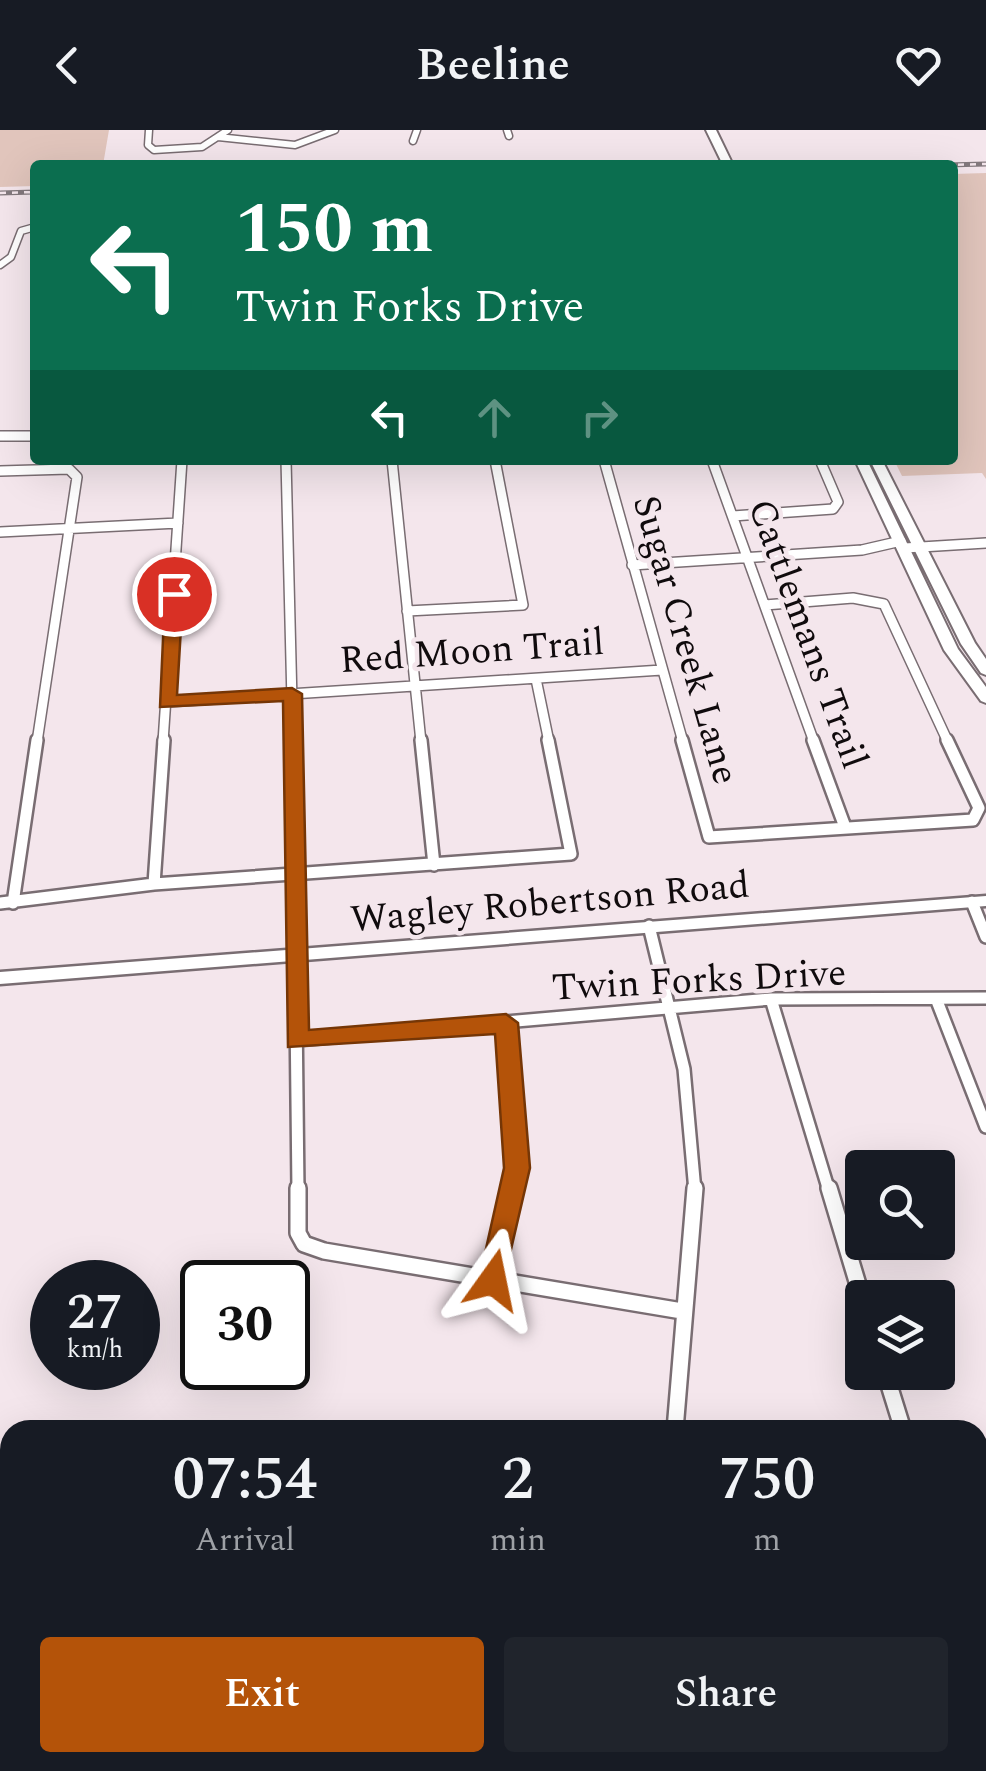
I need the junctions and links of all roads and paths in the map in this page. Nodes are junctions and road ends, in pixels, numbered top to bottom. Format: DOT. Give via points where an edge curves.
graph roads {
  1 [pos="149,130"];
  2 [pos="228,130"];
  3 [pos="335,130"];
  4 [pos="416,130"];
  5 [pos="706,133"];
  6 [pos="218,138"];
  7 [pos="413,140"];
  8 [pos="714,160"];
  9 [pos="725,160"];
  10 [pos="30,228"];
  11 [pos="0,264"];
  12 [pos="0,436"];
  13 [pos="30,436"];
  14 [pos="182,465"];
  15 [pos="286,465"];
  16 [pos="392,465"];
  17 [pos="496,465"];
  18 [pos="605,465"];
  19 [pos="714,465"];
  20 [pos="822,465"];
  21 [pos="863,465"];
  22 [pos="878,465"];
  23 [pos="0,471"];
  24 [pos="733,516"];
  25 [pos="178,523"];
  26 [pos="68,529"];
  27 [pos="0,532"];
  28 [pos="986,543"];
  29 [pos="909,549"];
  30 [pos="862,550"];
  31 [pos="748,558"];
  32 [pos="632,564"];
  33 [pos="765,604"];
  34 [pos="406,611"];
  35 [pos="662,670"];
  36 [pos="986,670"];
  37 [pos="536,679"];
  38 [pos="415,687"];
  39 [pos="292,694"];
  40 [pos="986,698"];
  41 [pos="167,702"];
  42 [pos="845,828"];
  43 [pos="434,865"];
  44 [pos="296,875"];
  45 [pos="154,884"];
  46 [pos="979,901"];
  47 [pos="6,903"];
  48 [pos="649,926"];
  49 [pos="986,938"];
  50 [pos="294,958"];
  51 [pos="0,978"];
  52 [pos="986,998"];
  53 [pos="771,999"];
  54 [pos="937,1001"];
  55 [pos="670,1008"];
  56 [pos="506,1023"];
  57 [pos="297,1040"];
  58 [pos="986,1127"];
  59 [pos="493,1280"];
  60 [pos="857,1280"];
  61 [pos="682,1311"];
  62 [pos="891,1390"];
  63 [pos="676,1420"];
  64 [pos="900,1420"];
  1 -- 6 [label="street" via="150,148 195,148"];
  2 -- 6 [label="street"];
  3 -- 6 [label="street" via="315,143"];
  4 -- 7 [label="street"];
  5 -- 8 [label="main road"];
  5 -- 9 [label="main road"];
  10 -- 11 [label="street" via="20,231 11,257"];
  12 -- 13 [label="street"];
  14 -- 25 [label="street"];
  15 -- 39 [label="street"];
  16 -- 34 [label="street"];
  17 -- 34 [label="street" via="523,604"];
  18 -- 32 [label="street, Sugar Creek Lane"];
  19 -- 24 [label="street, Cattlemans Trail"];
  20 -- 24 [label="street" via="838,502 833,510"];
  21 -- 29 [label="main road"];
  22 -- 29 [label="main road"];
  23 -- 26 [label="street" via="73,470"];
  24 -- 31 [label="street, Cattlemans Trail"];
  25 -- 26 [label="street"];
  25 -- 41 [label="street"];
  26 -- 27 [label="street"];
  26 -- 47 [label="street"];
  28 -- 29 [label="street"];
  29 -- 30 [label="street"];
  29 -- 30 [label="street"];
  29 -- 36 [label="main road"];
  29 -- 40 [label="main road" via="951,650"];
  30 -- 31 [label="street"];
  31 -- 32 [label="street"];
  31 -- 33 [label="street, Cattlemans Trail"];
  32 -- 35 [label="street, Sugar Creek Lane"];
  33 -- 42 [label="street, Cattlemans Trail"];
  33 -- 42 [label="street" via="853,598 884,604 979,808 973,820"];
  34 -- 38 [label="street"];
  35 -- 37 [label="street, Red Moon Trail"];
  35 -- 42 [label="street, Sugar Creek Lane" via="709,836"];
  37 -- 38 [label="street, Red Moon Trail"];
  37 -- 43 [label="street" via="570,854"];
  38 -- 39 [label="street, Red Moon Trail"];
  38 -- 43 [label="street"];
  39 -- 41 [label="street, Red Moon Trail"];
  39 -- 44 [label="street"];
  41 -- 45 [label="street"];
  43 -- 44 [label="street"];
  44 -- 45 [label="street"];
  44 -- 50 [label="street"];
  45 -- 47 [label="street"];
  46 -- 48 [label="street, Wagley Robertson Road"];
  46 -- 49 [label="street"];
  48 -- 50 [label="street, Wagley Robertson Road"];
  48 -- 55 [label="street"];
  50 -- 51 [label="street, Wagley Robertson Road"];
  50 -- 57 [label="street"];
  52 -- 54 [label="street, Twin Forks Drive"];
  53 -- 54 [label="street, Twin Forks Drive"];
  53 -- 55 [label="street, Twin Forks Drive"];
  53 -- 60 [label="street"];
  54 -- 58 [label="street"];
  55 -- 56 [label="street, Twin Forks Drive"];
  55 -- 61 [label="street" via="692,1106 694,1154"];
  56 -- 57 [label="street, Twin Forks Drive"];
  56 -- 59 [label="street" via="517,1168"];
  57 -- 59 [label="street" via="298,1233 304,1244"];
  59 -- 61 [label="street"];
  61 -- 63 [label="street"];
  62 -- 64 [label="street"];
}
